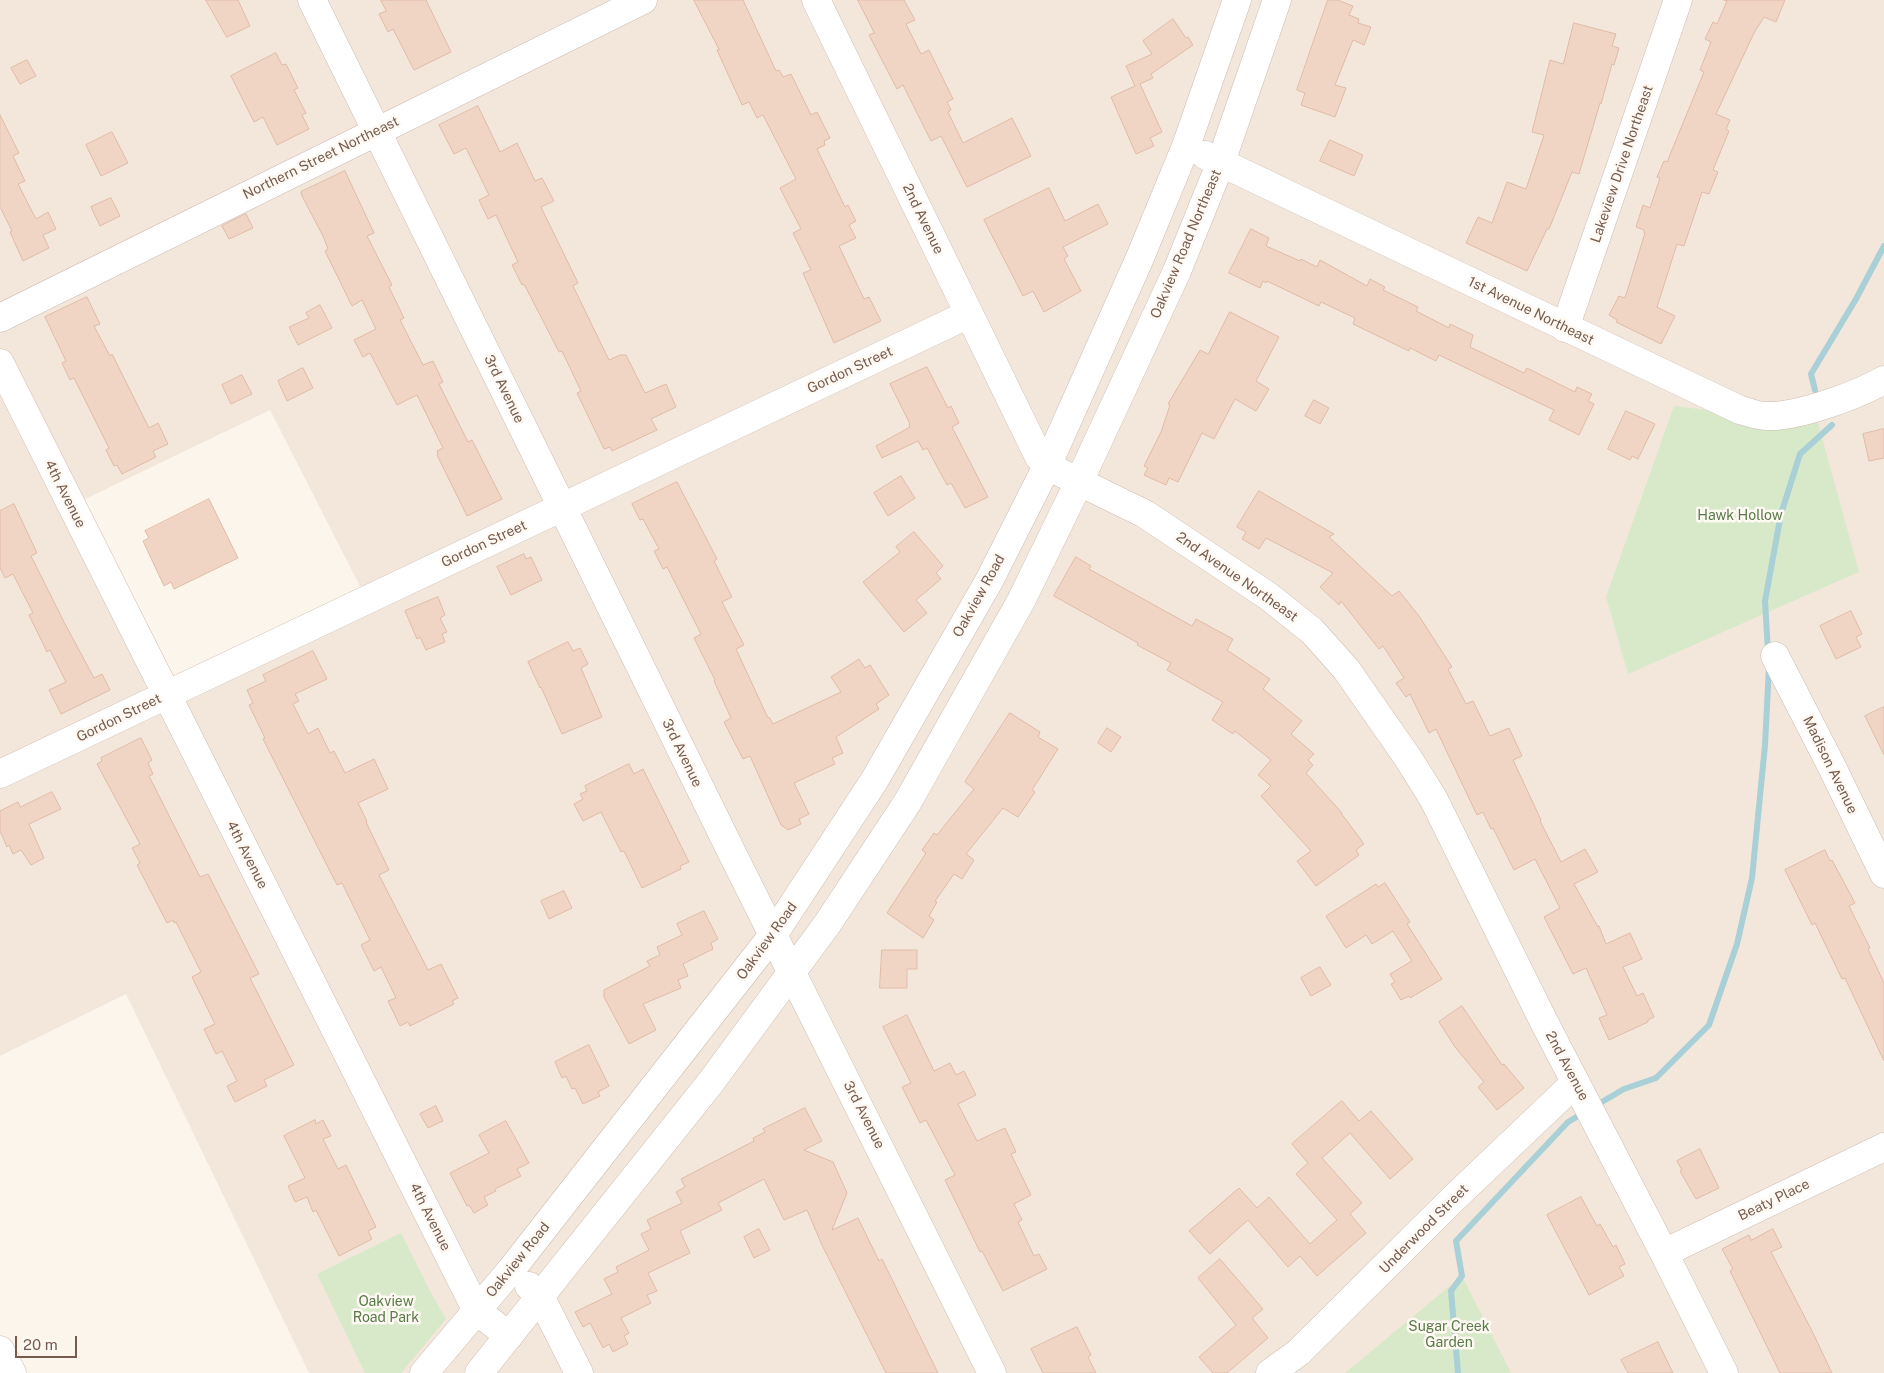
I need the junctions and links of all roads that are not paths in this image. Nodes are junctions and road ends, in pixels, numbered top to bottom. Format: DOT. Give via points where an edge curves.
graph roads {
  1 [pos="312,0"];
  2 [pos="643,0"];
  3 [pos="816,0"];
  4 [pos="1237,0"];
  5 [pos="1277,0"];
  6 [pos="1678,0"];
  7 [pos="377,130"];
  8 [pos="1186,146"];
  9 [pos="1221,162"];
  10 [pos="969,314"];
  11 [pos="0,318"];
  12 [pos="1566,328"];
  13 [pos="0,363"];
  14 [pos="1884,380"];
  15 [pos="1047,466"];
  16 [pos="1079,482"];
  17 [pos="562,507"];
  18 [pos="1775,656"];
  19 [pos="166,695"];
  20 [pos="1409,760"];
  21 [pos="0,774"];
  22 [pos="1884,874"];
  23 [pos="773,935"];
  24 [pos="792,974"];
  25 [pos="1585,1101"];
  26 [pos="1884,1147"];
  27 [pos="1664,1253"];
  28 [pos="511,1270"];
  29 [pos="540,1296"];
  30 [pos="477,1311"];
  31 [pos="508,1336"];
  32 [pos="0,1350"];
  33 [pos="12,1373"];
  34 [pos="424,1373"];
  35 [pos="479,1373"];
  36 [pos="579,1373"];
  37 [pos="992,1373"];
  38 [pos="1270,1373"];
  39 [pos="1724,1373"];
  1 -- 7 [label="street, 3rd Avenue"];
  2 -- 7 [label="street, Northern Street Northeast"];
  3 -- 10 [label="street, 2nd Avenue"];
  4 -- 8 [label="street"];
  5 -- 9 [label="street, Oakview Road Northeast"];
  6 -- 12 [label="street, Lakeview Drive Northeast"];
  7 -- 11 [label="street, Northern Street Northeast"];
  7 -- 17 [label="street, 3rd Avenue"];
  8 -- 9 [label="street, 1st Avenue Northeast"];
  8 -- 15 [label="street"];
  9 -- 12 [label="street, 1st Avenue Northeast"];
  9 -- 16 [label="street, Oakview Road Northeast" via="1177,270"];
  10 -- 15 [label="street, 2nd Avenue" via="1039,457"];
  10 -- 17 [label="street, Gordon Street"];
  12 -- 14 [label="street, 1st Avenue Northeast" via="1740,410 1769,417 1803,411 1868,389"];
  13 -- 19 [label="street, 4th Avenue"];
  15 -- 16 [label="street, 2nd Avenue Northeast"];
  15 -- 23 [label="street, Oakview Road" via="989,581 874,781"];
  16 -- 20 [label="street, 2nd Avenue Northeast" via="1145,514 1268,596 1312,632 1346,670"];
  16 -- 24 [label="street" via="1022,599 907,802"];
  17 -- 19 [label="street, Gordon Street"];
  17 -- 23 [label="street, 3rd Avenue"];
  18 -- 22 [label="street, Madison Avenue"];
  19 -- 21 [label="street, Gordon Street"];
  19 -- 30 [label="street, 4th Avenue"];
  20 -- 25 [label="street, 2nd Avenue" via="1433,798"];
  23 -- 24 [label="street, 3rd Avenue"];
  23 -- 28 [label="street, Oakview Road"];
  24 -- 29 [label="street" via="711,1082"];
  24 -- 37 [label="street, 3rd Avenue"];
  25 -- 27 [label="street, 2nd Avenue"];
  25 -- 38 [label="street, Underwood Street" via="1453,1200 1300,1352"];
  26 -- 27 [label="street, Beaty Place"];
  27 -- 39 [label="street, 2nd Avenue"];
  28 -- 29 [label="street"];
  28 -- 30 [label="street, Oakview Road"];
  29 -- 31 [label="street"];
  29 -- 36 [label="street"];
  30 -- 31 [label="street, 4th Avenue"];
  30 -- 34 [label="street, Oakview Road"];
  31 -- 35 [label="street"];
  32 -- 33 [label="street"];
}
